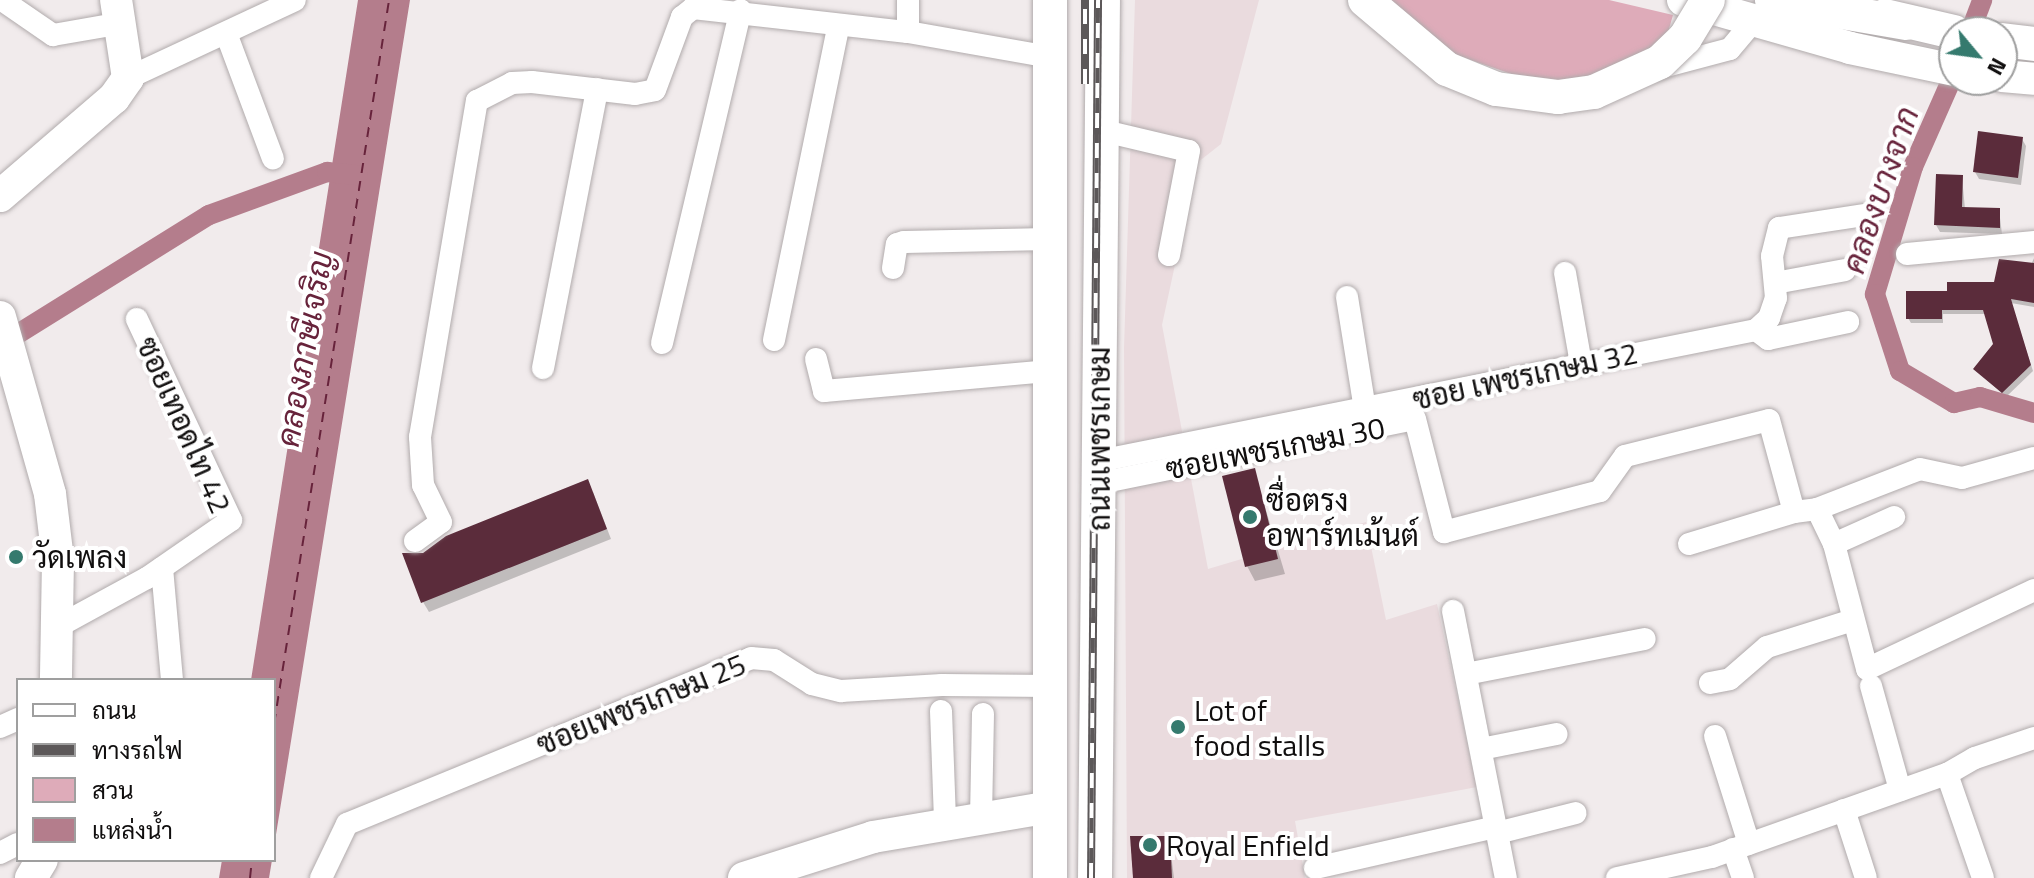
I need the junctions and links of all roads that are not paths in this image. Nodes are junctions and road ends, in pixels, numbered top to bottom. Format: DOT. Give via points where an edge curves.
graph roads {
  1 [pos="2,0"];
  2 [pos="295,0"];
  3 [pos="908,0"];
  4 [pos="1050,0"];
  5 [pos="1103,0"];
  6 [pos="1359,0"];
  7 [pos="1365,0"];
  8 [pos="1683,0"];
  9 [pos="1701,0"];
  10 [pos="1835,0"];
  11 [pos="716,3"];
  12 [pos="1743,8"];
  13 [pos="741,10"];
  14 [pos="116,12"];
  15 [pos="1906,23"];
  16 [pos="838,27"];
  17 [pos="1938,30"];
  18 [pos="908,32"];
  19 [pos="226,33"];
  20 [pos="1050,57"];
  21 [pos="1938,67"];
  22 [pos="128,78"];
  23 [pos="597,89"];
  24 [pos="1100,130"];
  25 [pos="273,159"];
  26 [pos="0,196"];
  27 [pos="1870,214"];
  28 [pos="1049,239"];
  29 [pos="2034,242"];
  30 [pos="1907,254"];
  31 [pos="1169,255"];
  32 [pos="893,268"];
  33 [pos="1845,270"];
  34 [pos="1565,273"];
  35 [pos="1775,283"];
  36 [pos="1347,297"];
  37 [pos="137,319"];
  38 [pos="1,321"];
  39 [pos="1848,322"];
  40 [pos="1756,330"];
  41 [pos="774,340"];
  42 [pos="662,343"];
  43 [pos="816,359"];
  44 [pos="1581,364"];
  45 [pos="543,368"];
  46 [pos="1050,371"];
  47 [pos="1365,409"];
  48 [pos="2034,458"];
  49 [pos="1099,472"];
  50 [pos="1051,489"];
  51 [pos="1854,494"];
  52 [pos="1817,509"];
  53 [pos="1794,512"];
  54 [pos="1894,517"];
  55 [pos="1868,529"];
  56 [pos="415,541"];
  57 [pos="1689,544"];
  58 [pos="1834,544"];
  59 [pos="162,568"];
  60 [pos="2034,590"];
  61 [pos="1453,611"];
  62 [pos="1853,620"];
  63 [pos="57,627"];
  64 [pos="1645,639"];
  65 [pos="1466,674"];
  66 [pos="1869,677"];
  67 [pos="56,678"];
  68 [pos="172,678"];
  69 [pos="1710,683"];
  70 [pos="1050,686"];
  71 [pos="941,711"];
  72 [pos="983,714"];
  73 [pos="1557,734"];
  74 [pos="1715,736"];
  75 [pos="2034,738"];
  76 [pos="1481,749"];
  77 [pos="1947,774"];
  78 [pos="1900,790"];
  79 [pos="1050,807"];
  80 [pos="1844,810"];
  81 [pos="1576,813"];
  82 [pos="981,818"];
  83 [pos="945,822"];
  84 [pos="1497,830"];
  85 [pos="1741,846"];
  86 [pos="1315,868"];
  87 [pos="321,878"];
  88 [pos="744,878"];
  89 [pos="1050,878"];
  90 [pos="1095,878"];
  91 [pos="1506,878"];
  92 [pos="1617,878"];
  93 [pos="1743,878"];
  94 [pos="1866,878"];
  95 [pos="1983,878"];
  1 -- 14 [label="street" via="53,35"];
  2 -- 19 [label="street"];
  3 -- 18 [label="street"];
  4 -- 20 [label="main road, ถนนเพชรเกษม"];
  5 -- 24 [label="main road, ถนนเพชรเกษม"];
  6 -- 12 [label="street" via="1432,52 1521,87 1609,81 1730,49"];
  7 -- 12 [label="main road, bridge" via="1447,69 1496,89 1558,97 1594,92 1660,62 1685,38"];
  8 -- 12 [label="main road"];
  9 -- 12 [label="main road"];
  10 -- 15 [label="main road"];
  11 -- 13 [label="street"];
  11 -- 23 [label="street" via="686,11 655,90 635,94"];
  12 -- 15 [label="main road"];
  12 -- 21 [label="main road"];
  13 -- 16 [label="street"];
  13 -- 42 [label="street"];
  14 -- 22 [label="main road"];
  15 -- 17 [label="main road"];
  16 -- 18 [label="street"];
  16 -- 41 [label="street"];
  18 -- 20 [label="street"];
  19 -- 22 [label="street"];
  19 -- 25 [label="street"];
  20 -- 28 [label="main road, ถนนเพชรเกษม"];
  22 -- 26 [label="main road" via="114,98"];
  23 -- 45 [label="street"];
  23 -- 56 [label="street" via="512,83 477,101 420,437 423,485 441,522"];
  24 -- 31 [label="street" via="1194,152"];
  24 -- 49 [label="main road, ถนนเพชรเกษม"];
  27 -- 35 [label="street" via="1779,228 1772,256"];
  28 -- 32 [label="street" via="904,242 897,244"];
  28 -- 46 [label="main road, ถนนเพชรเกษม"];
  29 -- 30 [label="street"];
  33 -- 35 [label="street"];
  34 -- 44 [label="street"];
  35 -- 40 [label="street" via="1769,318"];
  36 -- 47 [label="street"];
  37 -- 59 [label="street, ซอยเทอดไท 42" via="232,515 229,524"];
  38 -- 63 [label="main road" via="50,494 58,560"];
  39 -- 40 [label="street, ซอย เพชรเกษม 32" via="1768,339"];
  40 -- 44 [label="street, ซอย เพชรเกษม 32"];
  43 -- 46 [label="street" via="824,391"];
  44 -- 47 [label="street, ซอย เพชรเกษม 32"];
  46 -- 50 [label="main road, ถนนเพชรเกษม"];
  47 -- 49 [label="street, ซอย เพชรเกษม 32"];
  48 -- 51 [label="street" via="1962,478 1920,469"];
  49 -- 50 [label="main road"];
  49 -- 53 [label="street, ซอยเพชรเกษม 30" via="1415,419 1444,532 1600,491 1625,456 1769,420"];
  49 -- 90 [label="main road, ถนนเพชรเกษม"];
  50 -- 70 [label="main road, ถนนเพชรเกษม"];
  51 -- 52 [label="street"];
  51 -- 55 [label="street"];
  52 -- 53 [label="street"];
  52 -- 58 [label="street"];
  53 -- 57 [label="street"];
  54 -- 55 [label="street"];
  55 -- 58 [label="street"];
  58 -- 62 [label="street"];
  59 -- 63 [label="street, ซอยเทอดไท 42"];
  59 -- 68 [label="street"];
  60 -- 66 [label="street"];
  61 -- 65 [label="street"];
  62 -- 66 [label="street"];
  62 -- 69 [label="street" via="1767,647 1730,679"];
  63 -- 67 [label="main road"];
  64 -- 65 [label="street"];
  65 -- 76 [label="street"];
  66 -- 78 [label="street"];
  70 -- 79 [label="main road, ถนนเพชรเกษม"];
  70 -- 87 [label="street, ซอยเพชรเกษม 25" via="841,691 812,684 774,660 751,658 347,824"];
  71 -- 83 [label="street"];
  72 -- 82 [label="street"];
  73 -- 76 [label="street"];
  74 -- 85 [label="street"];
  75 -- 77 [label="street" via="1975,758"];
  76 -- 84 [label="street"];
  77 -- 78 [label="street"];
  77 -- 95 [label="street"];
  78 -- 80 [label="street"];
  79 -- 82 [label="main road"];
  79 -- 89 [label="main road, ถนนเพชรเกษม"];
  80 -- 85 [label="street"];
  80 -- 94 [label="street"];
  81 -- 84 [label="street"];
  82 -- 83 [label="main road"];
  83 -- 88 [label="main road" via="873,837"];
  84 -- 86 [label="street"];
  84 -- 91 [label="street"];
  85 -- 92 [label="street"];
  85 -- 93 [label="street"];
}
